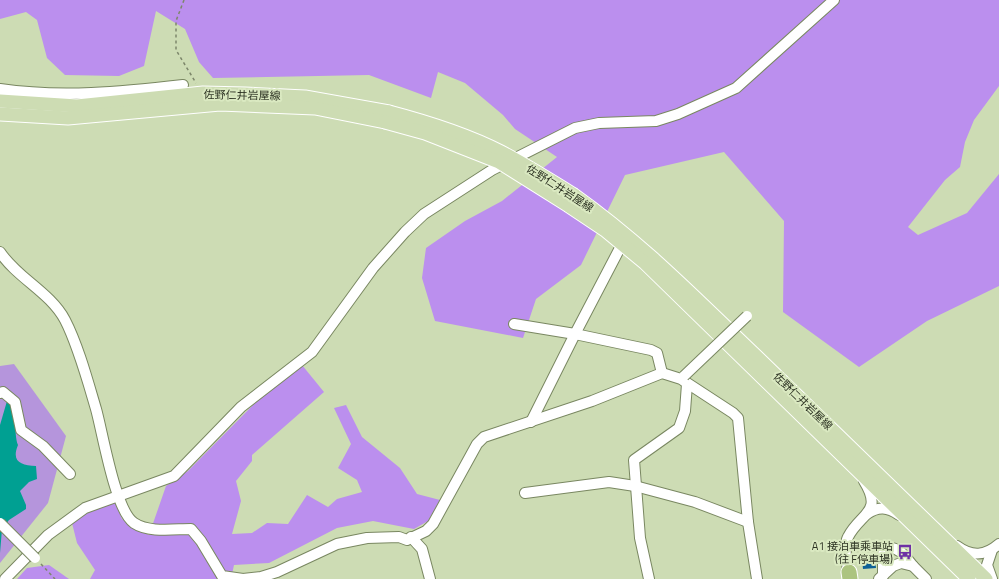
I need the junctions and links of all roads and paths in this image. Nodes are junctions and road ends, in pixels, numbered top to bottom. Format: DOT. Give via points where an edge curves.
graph roads {
  1 [pos="184,0"];
  2 [pos="834,0"];
  3 [pos="183,84"];
  4 [pos="0,89"];
  5 [pos="203,93"];
  6 [pos="0,101"];
  7 [pos="0,114"];
  8 [pos="387,117"];
  9 [pos="571,201"];
  10 [pos="622,244"];
  11 [pos="0,252"];
  12 [pos="747,316"];
  13 [pos="514,324"];
  14 [pos="575,334"];
  15 [pos="662,374"];
  16 [pos="684,380"];
  17 [pos="0,393"];
  18 [pos="531,422"];
  19 [pos="833,448"];
  20 [pos="70,474"];
  21 [pos="635,486"];
  22 [pos="525,493"];
  23 [pos="118,495"];
  24 [pos="868,514"];
  25 [pos="748,522"];
  26 [pos="0,523"];
  27 [pos="918,530"];
  28 [pos="939,533"];
  29 [pos="411,537"];
  30 [pos="996,547"];
  31 [pos="36,558"];
  32 [pos="913,566"];
  33 [pos="850,577"];
  34 [pos="881,577"];
  35 [pos="5,579"];
  36 [pos="55,579"];
  37 [pos="243,579"];
  38 [pos="430,579"];
  39 [pos="649,579"];
  40 [pos="758,579"];
  41 [pos="926,579"];
  42 [pos="969,579"];
  43 [pos="986,579"];
  44 [pos="992,579"];
  1 -- 5 [label="path" via="176,21 176,50"];
  2 -- 23 [label="street" via="736,88 656,121 599,123 575,128 492,170 424,214 373,268 312,352 241,407 174,476"];
  3 -- 4 [label="street" via="117,93 67,94"];
  5 -- 6 [label="main road, 佐野仁井岩屋線" via="77,106"];
  5 -- 8 [label="main road, 佐野仁井岩屋線" via="305,97"];
  7 -- 8 [label="main road, 佐野仁井岩屋線" via="68,118 220,104 314,108"];
  8 -- 9 [label="main road, 佐野仁井岩屋線, bridge" via="464,135 500,151 533,169"];
  9 -- 10 [label="main road, 佐野仁井岩屋線"];
  9 -- 28 [label="main road, 佐野仁井岩屋線" via="630,237 707,306"];
  10 -- 14 [label="street"];
  10 -- 19 [label="main road, 佐野仁井岩屋線" via="645,263"];
  11 -- 23 [label="street" via="6,262 54,306 65,320 96,410"];
  12 -- 16 [label="street, bridge"];
  13 -- 14 [label="street"];
  14 -- 15 [label="street" via="651,350 656,353"];
  14 -- 18 [label="street"];
  15 -- 16 [label="street"];
  15 -- 18 [label="street"];
  16 -- 21 [label="street" via="685,411 679,428 634,460"];
  16 -- 25 [label="street" via="738,418"];
  17 -- 20 [label="street" via="3,392 15,402 21,430 43,446"];
  18 -- 29 [label="street" via="484,437 477,444 433,524 426,531"];
  19 -- 24 [label="street" via="869,489 872,505"];
  19 -- 27 [label="main road, 佐野仁井岩屋線"];
  21 -- 22 [label="street" via="609,482"];
  21 -- 25 [label="street" via="695,502"];
  21 -- 39 [label="street" via="640,538"];
  23 -- 35 [label="street" via="85,508 67,520 48,535"];
  23 -- 37 [label="street" via="126,515 135,523 144,527 191,529 202,541 222,576"];
  24 -- 27 [label="street" via="881,508 892,510"];
  24 -- 33 [label="street" via="846,540"];
  25 -- 40 [label="street"];
  26 -- 31 [label="street, bridge"];
  27 -- 42 [label="main road, 佐野仁井岩屋線"];
  28 -- 30 [label="street" via="968,553 982,554"];
  28 -- 43 [label="main road, 佐野仁井岩屋線"];
  29 -- 37 [label="street" via="407,540 399,537 367,538 337,544 272,574 261,578"];
  29 -- 38 [label="street" via="422,549"];
  30 -- 44 [label="street" via="988,565"];
  31 -- 36 [label="path"];
  32 -- 34 [label="street" via="901,563 893,566"];
  32 -- 34 [label="street" via="900,551 889,548 883,554"];
  32 -- 41 [label="street"];
}
